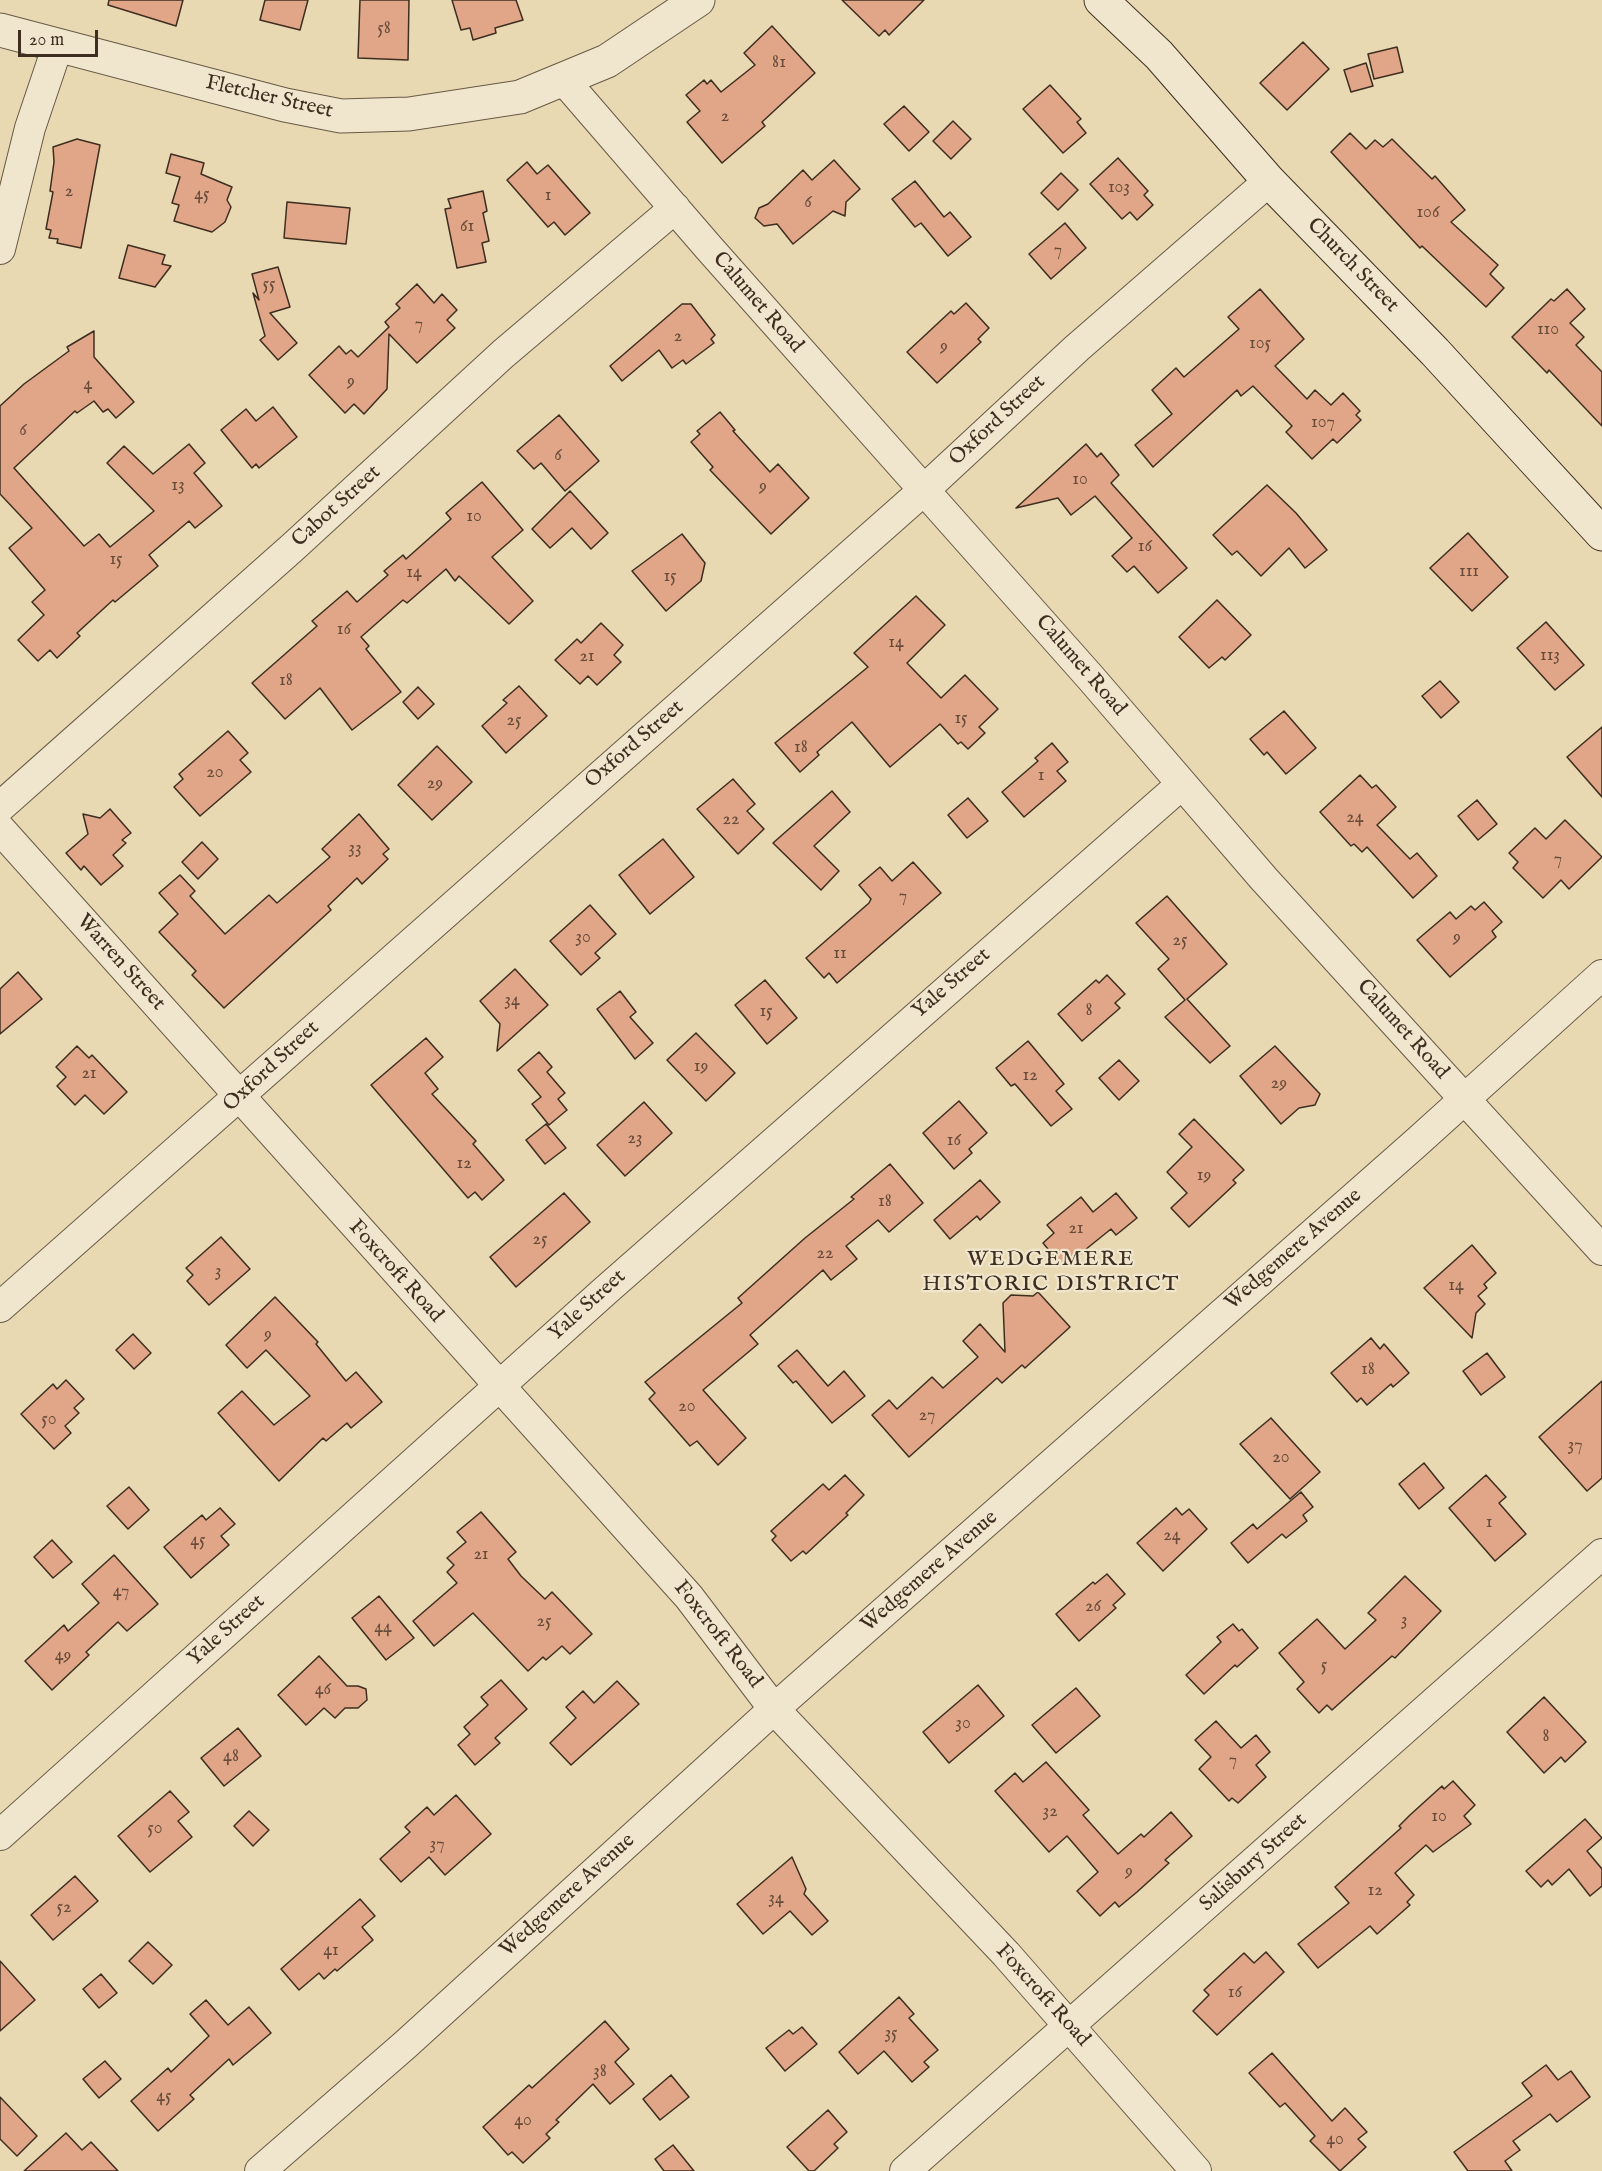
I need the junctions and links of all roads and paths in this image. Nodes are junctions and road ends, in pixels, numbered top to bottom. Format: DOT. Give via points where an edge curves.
graph roads {
  1 [pos="698,0"];
  2 [pos="1101,0"];
  3 [pos="0,30"];
  4 [pos="58,45"];
  5 [pos="563,78"];
  6 [pos="1269,181"];
  7 [pos="675,208"];
  8 [pos="0,249"];
  9 [pos="924,490"];
  10 [pos="1597,518"];
  11 [pos="1182,784"];
  12 [pos="0,807"];
  13 [pos="0,829"];
  14 [pos="1602,975"];
  15 [pos="239,1098"];
  16 [pos="1465,1099"];
  17 [pos="1602,1250"];
  18 [pos="0,1307"];
  19 [pos="498,1387"];
  20 [pos="1602,1554"];
  21 [pos="774,1709"];
  22 [pos="0,1835"];
  23 [pos="1069,2026"];
  24 [pos="260,2171"];
  25 [pos="906,2171"];
  26 [pos="1196,2171"];
  1 -- 5 [label="street, Fletcher Street" via="607,61"];
  2 -- 6 [label="street, Church Street" via="1159,54"];
  3 -- 4 [label="street, Fletcher Street"];
  4 -- 5 [label="street, Fletcher Street" via="341,116 409,114 520,97"];
  4 -- 8 [label="street" via="30,128"];
  5 -- 7 [label="street, Calumet Road"];
  6 -- 9 [label="street, Oxford Street" via="1077,348"];
  6 -- 10 [label="street, Church Street"];
  7 -- 9 [label="street, Calumet Road"];
  7 -- 12 [label="street, Cabot Street" via="503,354"];
  9 -- 11 [label="street, Calumet Road"];
  9 -- 15 [label="street, Oxford Street"];
  11 -- 16 [label="street, Calumet Road"];
  11 -- 19 [label="street, Yale Street"];
  13 -- 15 [label="street, Warren Street"];
  14 -- 16 [label="street, Wedgemere Avenue"];
  15 -- 18 [label="street, Oxford Street"];
  15 -- 19 [label="street, Foxcroft Road"];
  16 -- 17 [label="street, Calumet Road"];
  16 -- 21 [label="street, Wedgemere Avenue"];
  19 -- 21 [label="street, Foxcroft Road" via="689,1597"];
  19 -- 22 [label="street, Yale Street"];
  20 -- 23 [label="street, Salisbury Street"];
  21 -- 23 [label="street, Foxcroft Road"];
  21 -- 24 [label="street, Wedgemere Avenue" via="405,2045"];
  23 -- 25 [label="street, Salisbury Street"];
  23 -- 26 [label="street, Foxcroft Road"];
}
